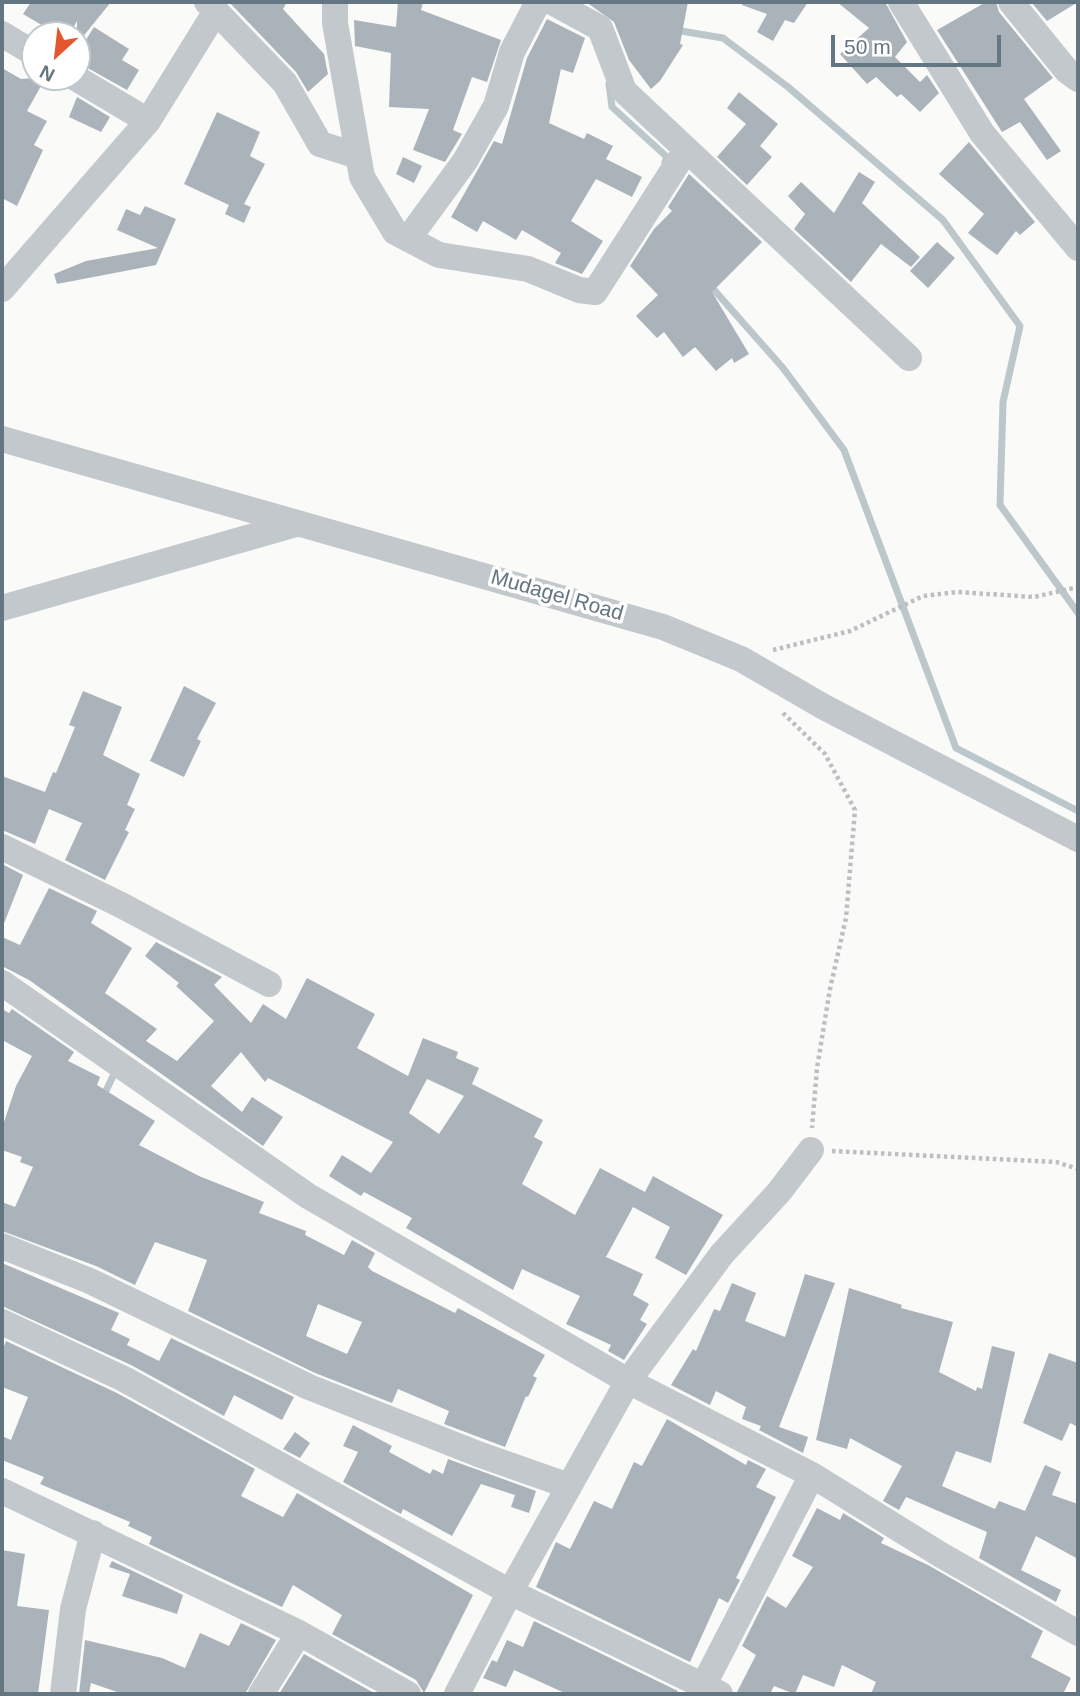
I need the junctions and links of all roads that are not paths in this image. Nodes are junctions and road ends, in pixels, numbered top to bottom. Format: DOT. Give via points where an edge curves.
graph roads {
  1 [pos="335,2"];
  2 [pos="538,2"];
  3 [pos="901,2"];
  4 [pos="1011,2"];
  5 [pos="567,5"];
  6 [pos="211,7"];
  7 [pos="2,34"];
  8 [pos="21,46"];
  9 [pos="1078,79"];
  10 [pos="91,87"];
  11 [pos="148,121"];
  12 [pos="686,150"];
  13 [pos="358,156"];
  14 [pos="408,239"];
  15 [pos="1078,248"];
  16 [pos="2,289"];
  17 [pos="909,358"];
  18 [pos="2,439"];
  19 [pos="296,524"];
  20 [pos="2,608"];
  21 [pos="1078,839"];
  22 [pos="2,847"];
  23 [pos="2,983"];
  24 [pos="269,984"];
  25 [pos="811,1150"];
  26 [pos="2,1246"];
  27 [pos="2,1322"];
  28 [pos="628,1381"];
  29 [pos="812,1475"];
  30 [pos="569,1486"];
  31 [pos="2,1491"];
  32 [pos="93,1533"];
  33 [pos="510,1592"];
  34 [pos="299,1633"];
  35 [pos="1078,1633"];
  36 [pos="707,1691"];
  37 [pos="63,1694"];
  38 [pos="261,1694"];
  39 [pos="408,1694"];
  40 [pos="457,1694"];
  1 -- 13 [label="street"];
  2 -- 14 [label="street" via="512,52 496,106 465,161"];
  3 -- 15 [label="street" via="982,133"];
  4 -- 9 [label="street"];
  5 -- 12 [label="street" via="600,28 624,91"];
  6 -- 11 [label="street"];
  6 -- 13 [label="street" via="285,83 320,144"];
  7 -- 8 [label="street"];
  10 -- 11 [label="street"];
  11 -- 16 [label="street"];
  12 -- 14 [label="street" via="595,292 528,269 439,254"];
  12 -- 17 [label="street"];
  13 -- 14 [label="street" via="362,177 386,221"];
  18 -- 19 [label="street, Mudagel Road"];
  19 -- 20 [label="street"];
  19 -- 21 [label="street, Mudagel Road" via="663,626 741,659"];
  22 -- 24 [label="street"];
  23 -- 28 [label="street" via="307,1196"];
  25 -- 28 [label="street" via="722,1254"];
  26 -- 30 [label="street" via="90,1281 309,1387"];
  27 -- 33 [label="street" via="124,1379"];
  28 -- 29 [label="street"];
  28 -- 30 [label="street"];
  29 -- 35 [label="street"];
  29 -- 36 [label="street"];
  30 -- 33 [label="street"];
  31 -- 32 [label="street"];
  32 -- 34 [label="street"];
  32 -- 37 [label="street" via="73,1609"];
  33 -- 36 [label="street"];
  33 -- 40 [label="street"];
  34 -- 38 [label="street"];
  34 -- 39 [label="street"];
}
